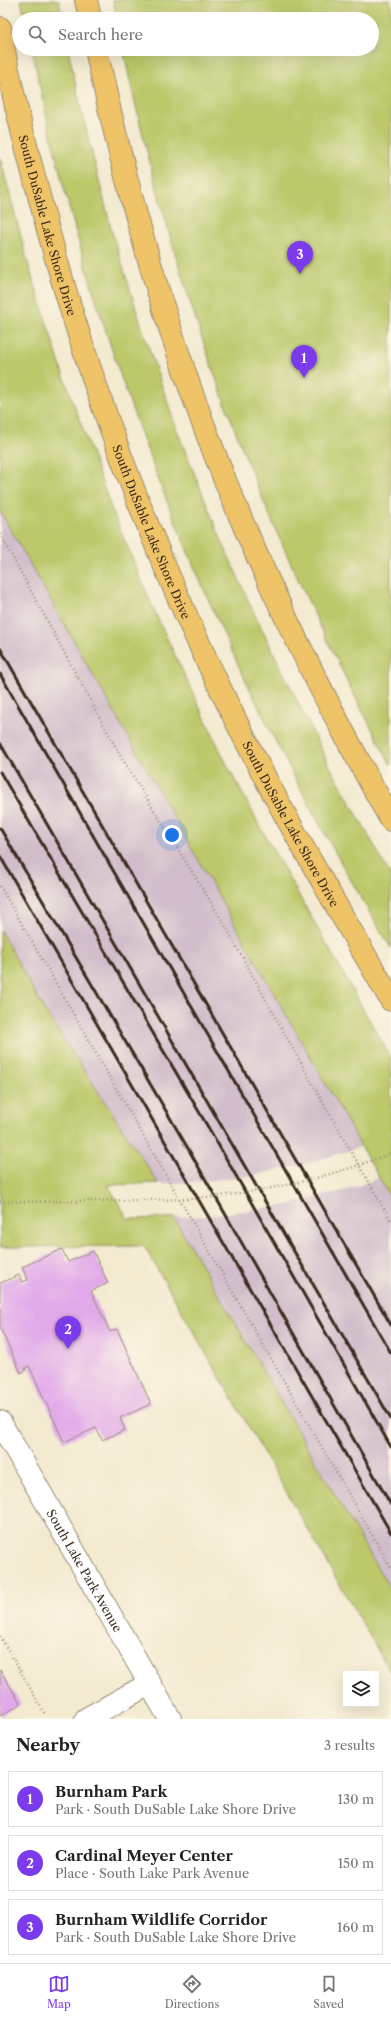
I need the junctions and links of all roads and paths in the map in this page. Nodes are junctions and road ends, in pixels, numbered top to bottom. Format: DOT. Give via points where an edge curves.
graph roads {
  1 [pos="86,0"];
  2 [pos="89,12"];
  3 [pos="0,28"];
  4 [pos="98,56"];
  5 [pos="0,534"];
  6 [pos="391,820"];
  7 [pos="0,886"];
  8 [pos="391,1000"];
  9 [pos="391,1153"];
  10 [pos="0,1202"];
  11 [pos="391,1221"];
  12 [pos="0,1422"];
  13 [pos="391,1568"];
  14 [pos="0,1636"];
  15 [pos="149,1684"];
  16 [pos="45,1714"];
  17 [pos="86,1719"];
  18 [pos="170,1719"];
  1 -- 2 [label="highway"];
  3 -- 8 [label="highway, South DuSable Lake Shore Drive" via="26,148 52,246 87,359 162,564 242,733"];
  4 -- 6 [label="highway" via="109,109 165,310 239,514 296,638 350,746"];
  5 -- 11 [label="path" via="120,755 223,922"];
  7 -- 13 [label="path"];
  9 -- 10 [label="path, bridge" via="365,1164 300,1181 227,1194 185,1199"];
  12 -- 15 [label="street, South Lake Park Avenue"];
  14 -- 16 [label="path"];
  15 -- 17 [label="street"];
  15 -- 18 [label="street, South Lake Park Avenue"];
}
